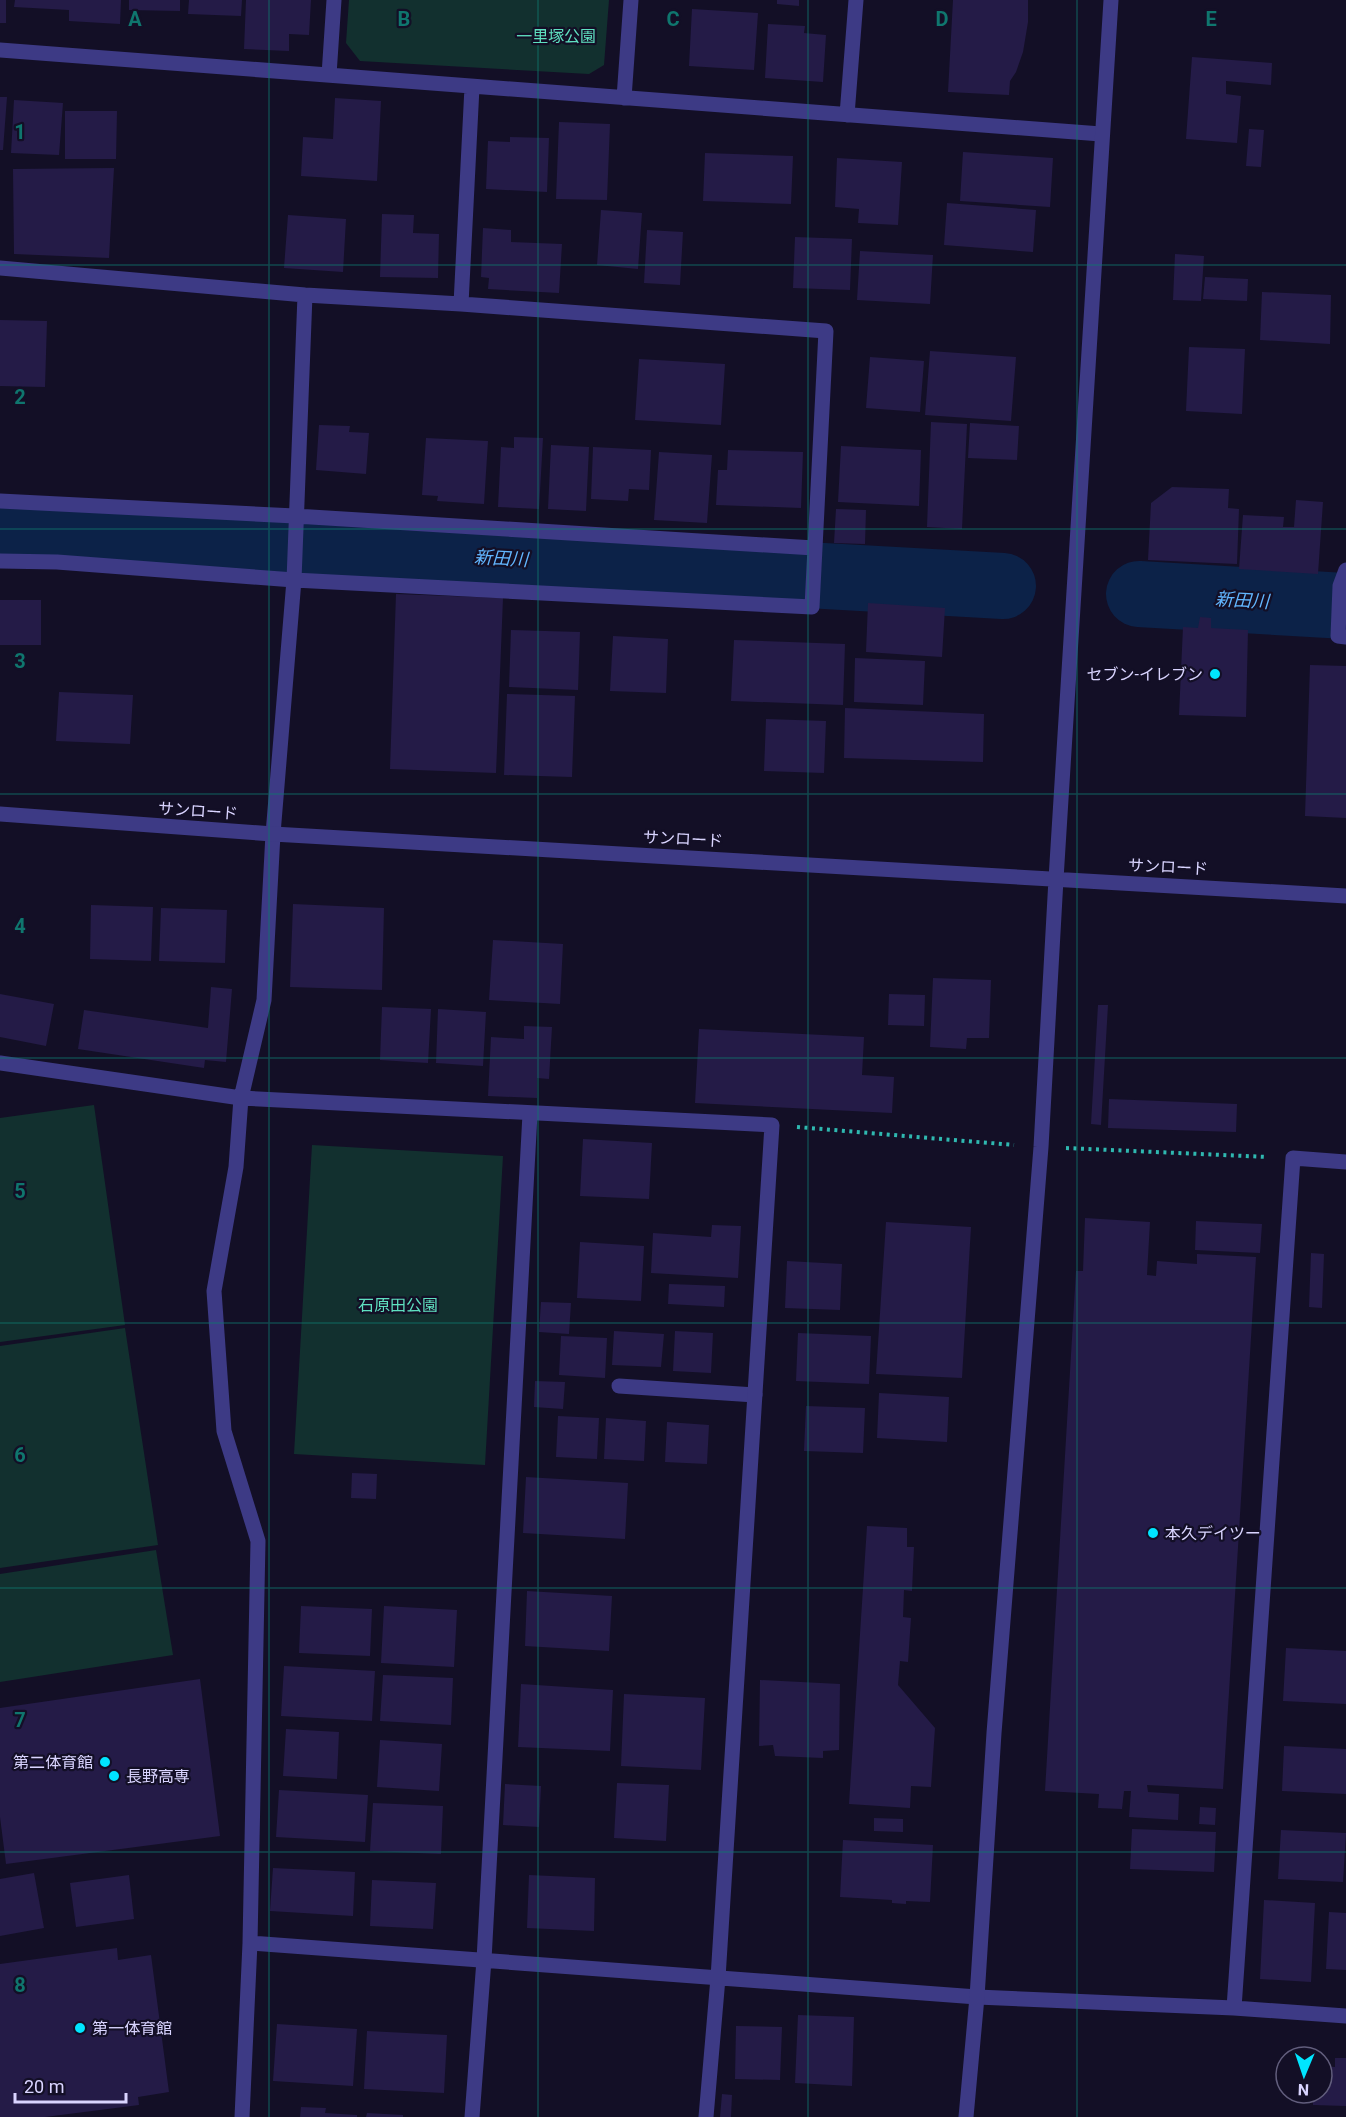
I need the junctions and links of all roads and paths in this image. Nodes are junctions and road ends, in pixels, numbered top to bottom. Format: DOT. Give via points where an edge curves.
graph roads {
  1 [pos="334,0"];
  2 [pos="631,0"];
  3 [pos="856,0"];
  4 [pos="1111,0"];
  5 [pos="0,50"];
  6 [pos="329,75"];
  7 [pos="472,87"];
  8 [pos="624,98"];
  9 [pos="847,115"];
  10 [pos="1101,135"];
  11 [pos="0,268"];
  12 [pos="305,295"];
  13 [pos="461,304"];
  14 [pos="0,501"];
  15 [pos="295,516"];
  16 [pos="814,548"];
  17 [pos="0,561"];
  18 [pos="1346,570"];
  19 [pos="294,580"];
  20 [pos="1346,637"];
  21 [pos="0,816"];
  22 [pos="273,834"];
  23 [pos="1056,879"];
  24 [pos="1346,896"];
  25 [pos="0,1063"];
  26 [pos="241,1098"];
  27 [pos="530,1114"];
  28 [pos="1346,1162"];
  29 [pos="619,1386"];
  30 [pos="755,1395"];
  31 [pos="250,1943"];
  32 [pos="484,1960"];
  33 [pos="718,1978"];
  34 [pos="977,1997"];
  35 [pos="1234,2008"];
  36 [pos="1346,2016"];
  37 [pos="242,2117"];
  38 [pos="472,2117"];
  39 [pos="706,2117"];
  40 [pos="966,2117"];
  1 -- 6 [label="street"];
  2 -- 8 [label="street"];
  3 -- 9 [label="street"];
  4 -- 10 [label="street"];
  5 -- 6 [label="street"];
  6 -- 7 [label="street"];
  7 -- 8 [label="street"];
  7 -- 13 [label="street"];
  8 -- 9 [label="street"];
  9 -- 10 [label="street"];
  10 -- 23 [label="street"];
  11 -- 12 [label="street"];
  12 -- 13 [label="street"];
  12 -- 15 [label="street"];
  13 -- 16 [label="street" via="826,332"];
  14 -- 15 [label="street"];
  15 -- 16 [label="street"];
  15 -- 19 [label="street"];
  16 -- 19 [label="street" via="812,607"];
  17 -- 19 [label="street"];
  18 -- 20 [label="street" via="1340,586 1338,636"];
  19 -- 22 [label="street"];
  21 -- 22 [label="street, サンロード"];
  22 -- 23 [label="street, サンロード"];
  22 -- 26 [label="street" via="264,999"];
  23 -- 24 [label="street, サンロード"];
  23 -- 34 [label="street" via="1041,1147"];
  25 -- 26 [label="street"];
  26 -- 27 [label="street"];
  26 -- 31 [label="street" via="236,1167 214,1291 224,1431 258,1541"];
  27 -- 30 [label="street" via="772,1125"];
  27 -- 32 [label="street"];
  28 -- 35 [label="street" via="1293,1158"];
  29 -- 30 [label="street"];
  30 -- 33 [label="street"];
  31 -- 32 [label="street"];
  31 -- 37 [label="street"];
  32 -- 33 [label="street"];
  32 -- 38 [label="street"];
  33 -- 34 [label="street"];
  33 -- 39 [label="street"];
  34 -- 35 [label="street"];
  34 -- 40 [label="street"];
  35 -- 36 [label="street"];
}
